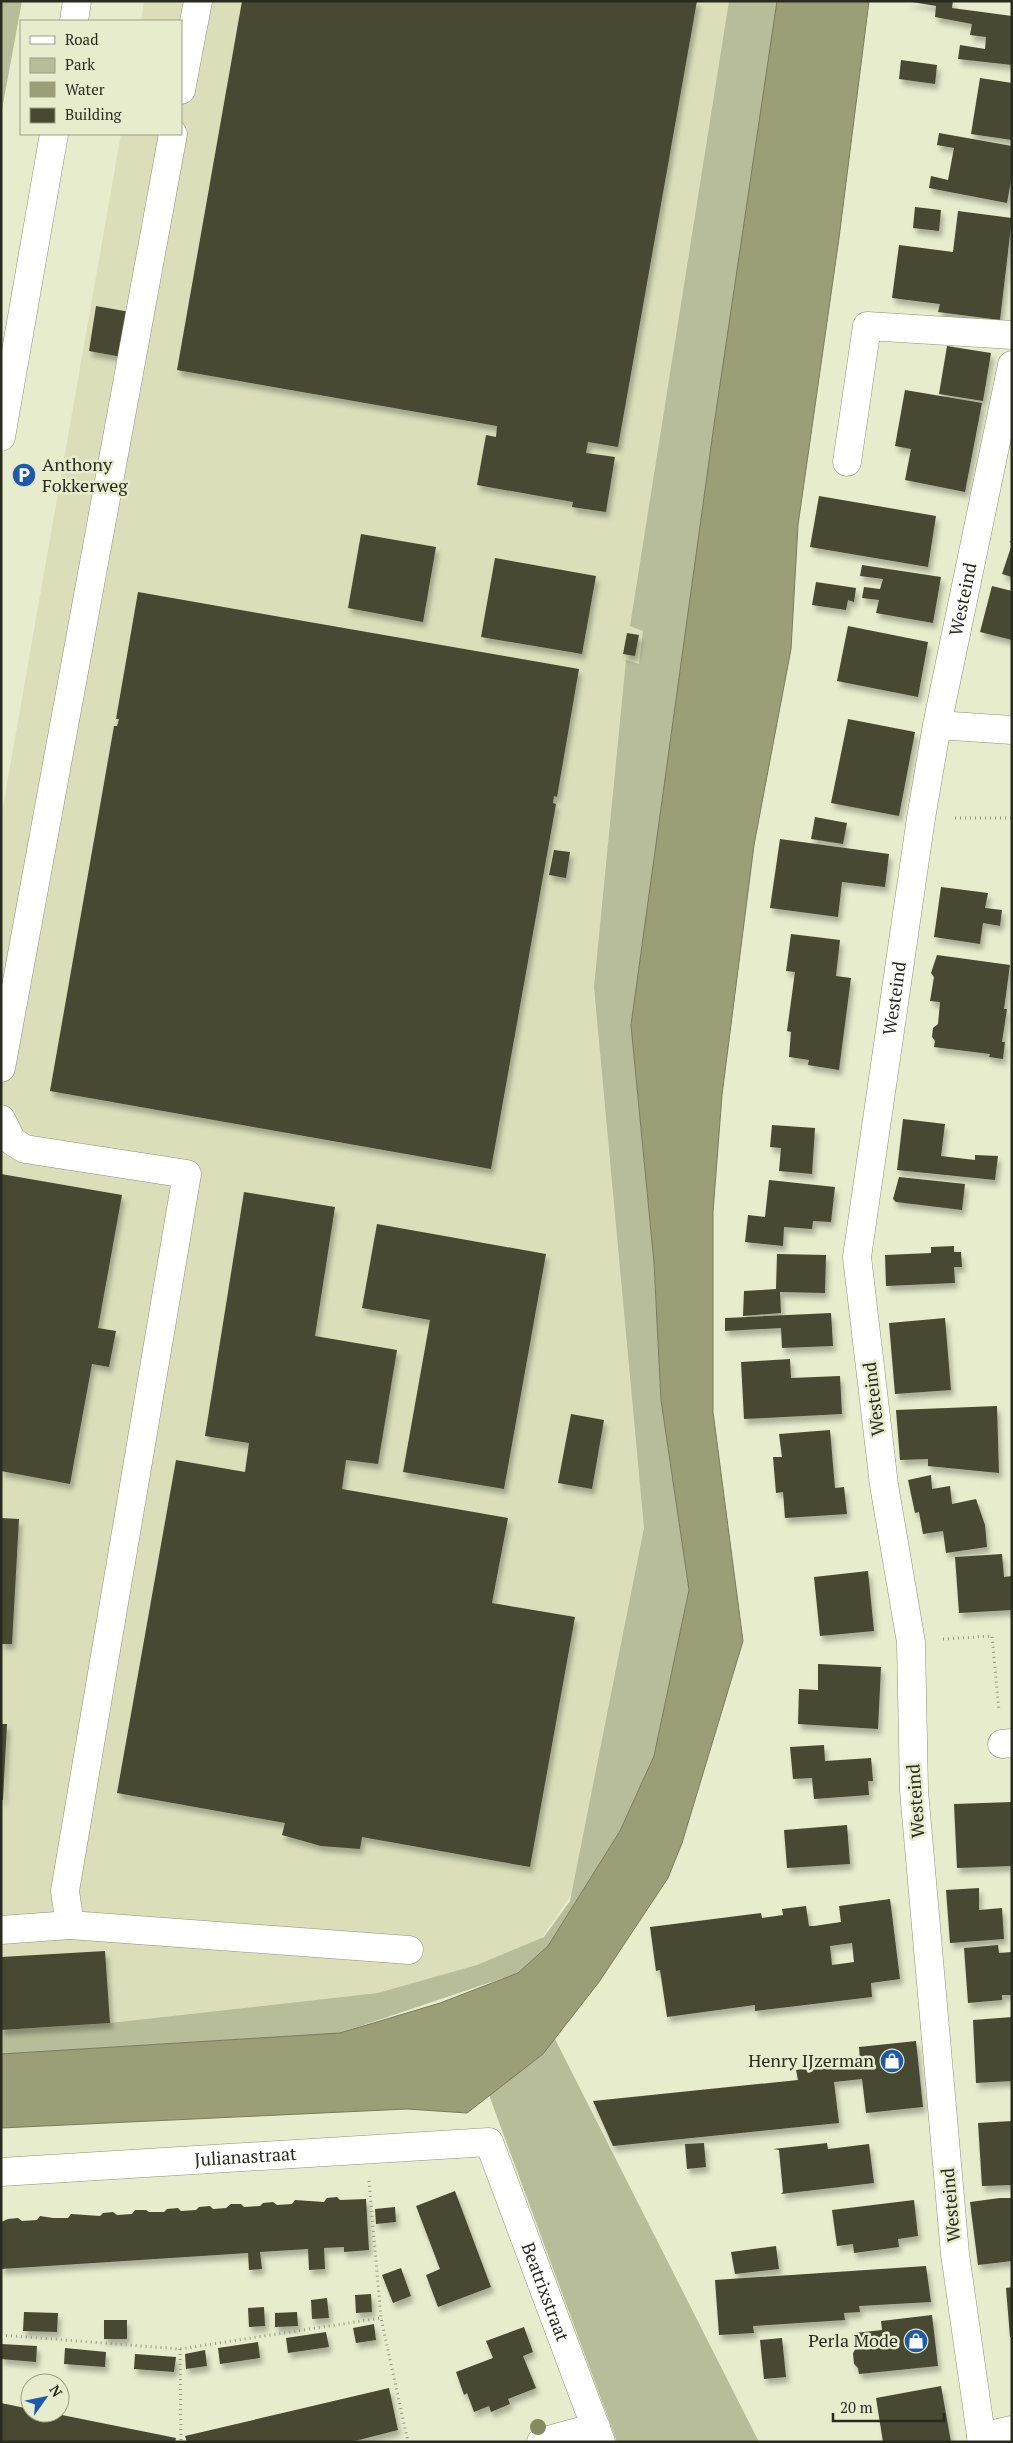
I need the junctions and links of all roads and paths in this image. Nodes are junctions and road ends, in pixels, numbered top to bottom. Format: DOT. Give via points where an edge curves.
graph roads {
  1 [pos="77,1"];
  2 [pos="198,1"];
  3 [pos="74,20"];
  4 [pos="182,85"];
  5 [pos="54,135"];
  6 [pos="173,135"];
  7 [pos="1012,335"];
  8 [pos="1012,365"];
  9 [pos="1,437"];
  10 [pos="847,462"];
  11 [pos="937,725"];
  12 [pos="1012,730"];
  13 [pos="921,818"];
  14 [pos="1012,818"];
  15 [pos="1,1068"];
  16 [pos="1,1119"];
  17 [pos="911,1642"];
  18 [pos="1007,1743"];
  19 [pos="70,1925"];
  20 [pos="1,1930"];
  21 [pos="409,1950"];
  22 [pos="489,2142"];
  23 [pos="366,2149"];
  24 [pos="1,2172"];
  25 [pos="381,2318"];
  26 [pos="1,2335"];
  27 [pos="180,2349"];
  28 [pos="1012,2430"];
  29 [pos="599,2434"];
  30 [pos="982,2439"];
  31 [pos="181,2442"];
  32 [pos="408,2442"];
  33 [pos="541,2442"];
  1 -- 3 [label="street"];
  2 -- 4 [label="street"];
  5 -- 9 [label="street"];
  6 -- 15 [label="street"];
  7 -- 10 [label="street" via="867,326"];
  8 -- 11 [label="street, Westeind"];
  11 -- 12 [label="street"];
  11 -- 13 [label="street, Westeind"];
  13 -- 14 [label="path"];
  13 -- 17 [label="street, Westeind" via="857,1257 884,1485"];
  16 -- 19 [label="street" via="12,1141 25,1149 187,1174 65,1891"];
  17 -- 18 [label="path" via="992,1636"];
  17 -- 30 [label="street, Westeind" via="914,1791 947,2166 955,2254"];
  19 -- 20 [label="street"];
  19 -- 21 [label="street"];
  22 -- 23 [label="street, Julianastraat"];
  22 -- 29 [label="street, Beatrixstraat"];
  23 -- 24 [label="street, Julianastraat"];
  23 -- 25 [label="path"];
  25 -- 27 [label="path"];
  25 -- 32 [label="path"];
  26 -- 27 [label="path"];
  27 -- 31 [label="path"];
  28 -- 30 [label="street"];
  29 -- 33 [label="street"];
}
